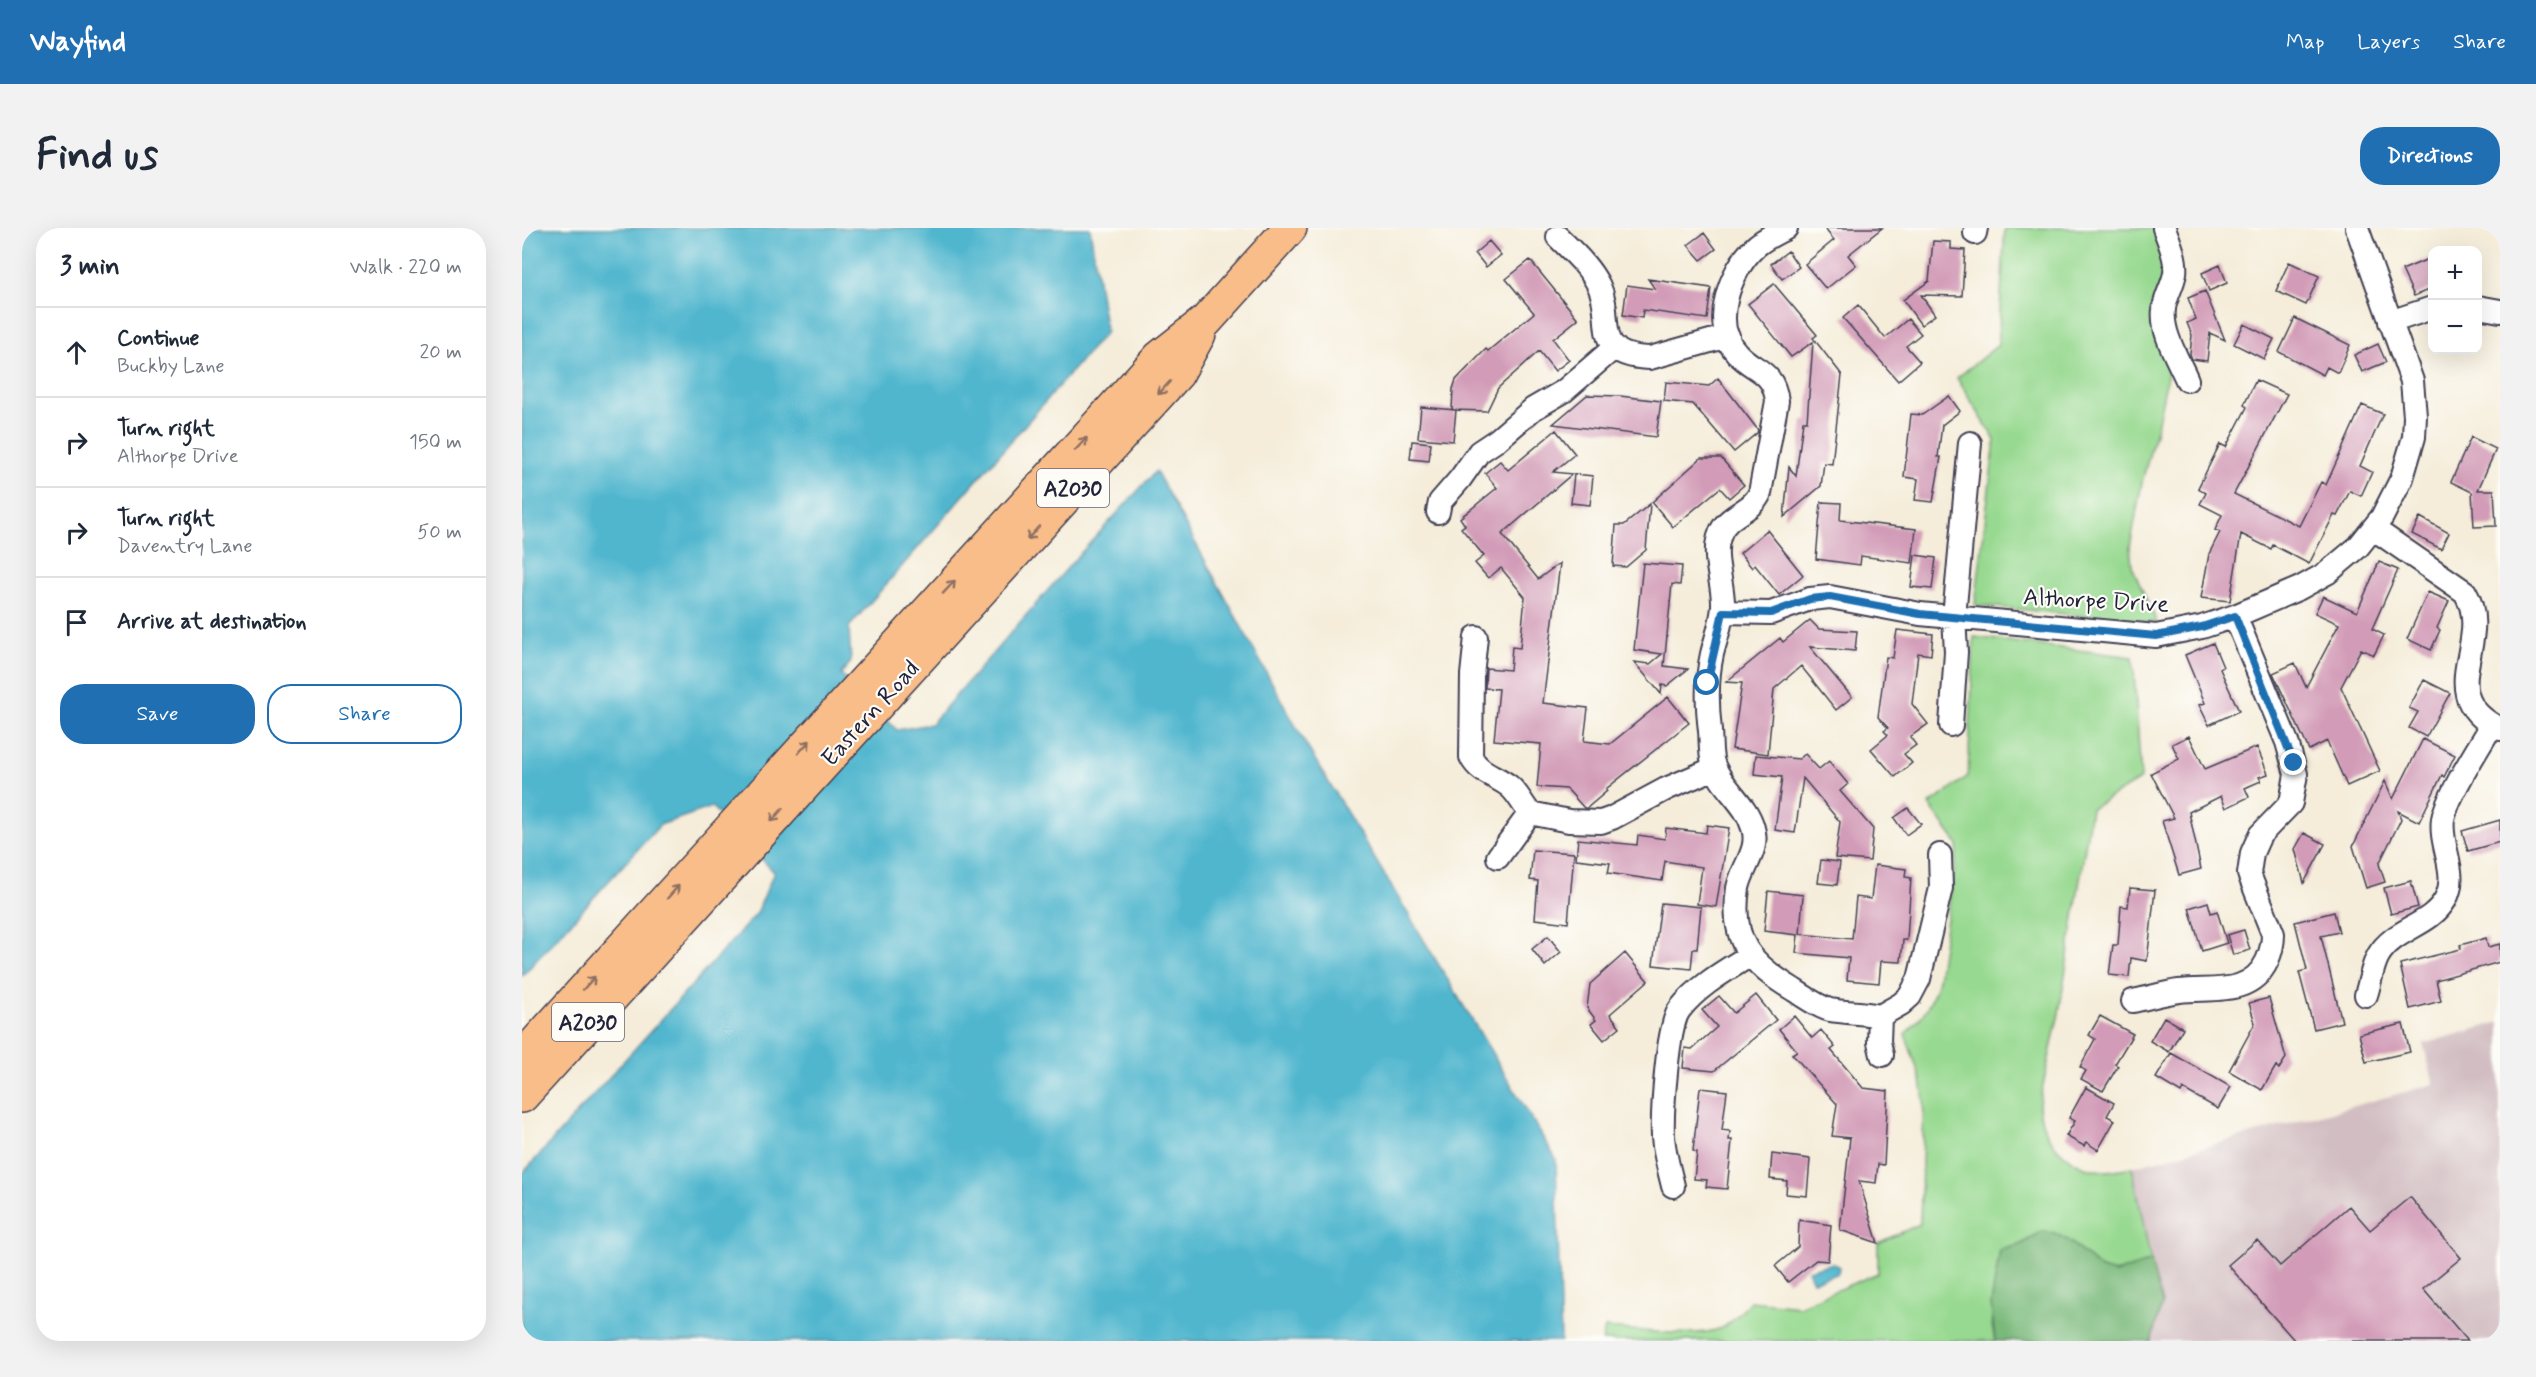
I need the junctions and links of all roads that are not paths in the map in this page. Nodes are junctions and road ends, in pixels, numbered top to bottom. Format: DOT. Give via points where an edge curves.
graph roads {
  1 [pos="1290,228"];
  2 [pos="1786,228"];
  3 [pos="2164,228"];
  4 [pos="2357,228"];
  5 [pos="1557,237"];
  6 [pos="2482,308"];
  7 [pos="2428,311"];
  8 [pos="2500,311"];
  9 [pos="2390,322"];
  10 [pos="1728,336"];
  11 [pos="1615,346"];
  12 [pos="2187,380"];
  13 [pos="1970,443"];
  14 [pos="1438,512"];
  15 [pos="2374,529"];
  16 [pos="1723,612"];
  17 [pos="2235,616"];
  18 [pos="1954,617"];
  19 [pos="1476,637"];
  20 [pos="1951,725"];
  21 [pos="2496,727"];
  22 [pos="1715,768"];
  23 [pos="1530,813"];
  24 [pos="1940,855"];
  25 [pos="1498,857"];
  26 [pos="644,942"];
  27 [pos="1749,956"];
  28 [pos="2366,996"];
  29 [pos="2133,1001"];
  30 [pos="1880,1016"];
  31 [pos="1882,1055"];
  32 [pos="522,1058"];
  33 [pos="522,1096"];
  34 [pos="1673,1186"];
  1 -- 26 [label="main road, Eastern Road / A2030" via="1206,321 1177,374 919,639"];
  2 -- 10 [label="street" via="1756,246 1740,265 1727,300"];
  3 -- 12 [label="street" via="2175,273 2163,309 2169,338"];
  4 -- 9 [label="street, Althorpe Drive"];
  5 -- 11 [label="street" via="1578,256 1598,285 1608,338"];
  6 -- 8 [label="street"];
  7 -- 9 [label="street"];
  9 -- 15 [label="street, Althorpe Drive" via="2412,381 2414,437 2402,478"];
  10 -- 11 [label="street" via="1650,358"];
  10 -- 16 [label="street" via="1736,353 1771,380 1777,400 1760,493 1724,526 1718,539"];
  11 -- 14 [label="street" via="1573,384 1533,409 1479,452 1440,502"];
  13 -- 18 [label="street"];
  15 -- 17 [label="street, Althorpe Drive" via="2327,573"];
  15 -- 21 [label="street" via="2465,592 2473,609 2475,629 2465,688 2478,714"];
  16 -- 18 [label="street, Althorpe Drive" via="1771,613 1810,599 1830,597 1904,612"];
  16 -- 22 [label="street" via="1707,683"];
  17 -- 18 [label="street, Althorpe Drive" via="2156,636"];
  17 -- 29 [label="street" via="2287,742 2296,774 2291,803 2260,835 2248,874 2273,944 2260,973 2238,987 2180,991"];
  18 -- 20 [label="street"];
  19 -- 23 [label="street" via="1471,757 1485,774 1515,791"];
  21 -- 28 [label="street" via="2467,767 2443,820 2451,883 2445,900 2431,916 2386,945 2378,956"];
  22 -- 23 [label="street" via="1601,822 1569,821"];
  22 -- 27 [label="street" via="1753,825 1755,836 1738,891 1738,924"];
  23 -- 25 [label="street"];
  24 -- 30 [label="street" via="1941,888 1919,979 1910,996"];
  32 -- 26 [label="main road, Eastern Road / A2030, one-way"];
  26 -- 33 [label="main road, Eastern Road / A2030"];
  27 -- 30 [label="street" via="1783,984 1821,1006"];
  27 -- 34 [label="street" via="1710,981 1675,1017 1669,1041 1663,1134"];
  30 -- 31 [label="street"];
}
